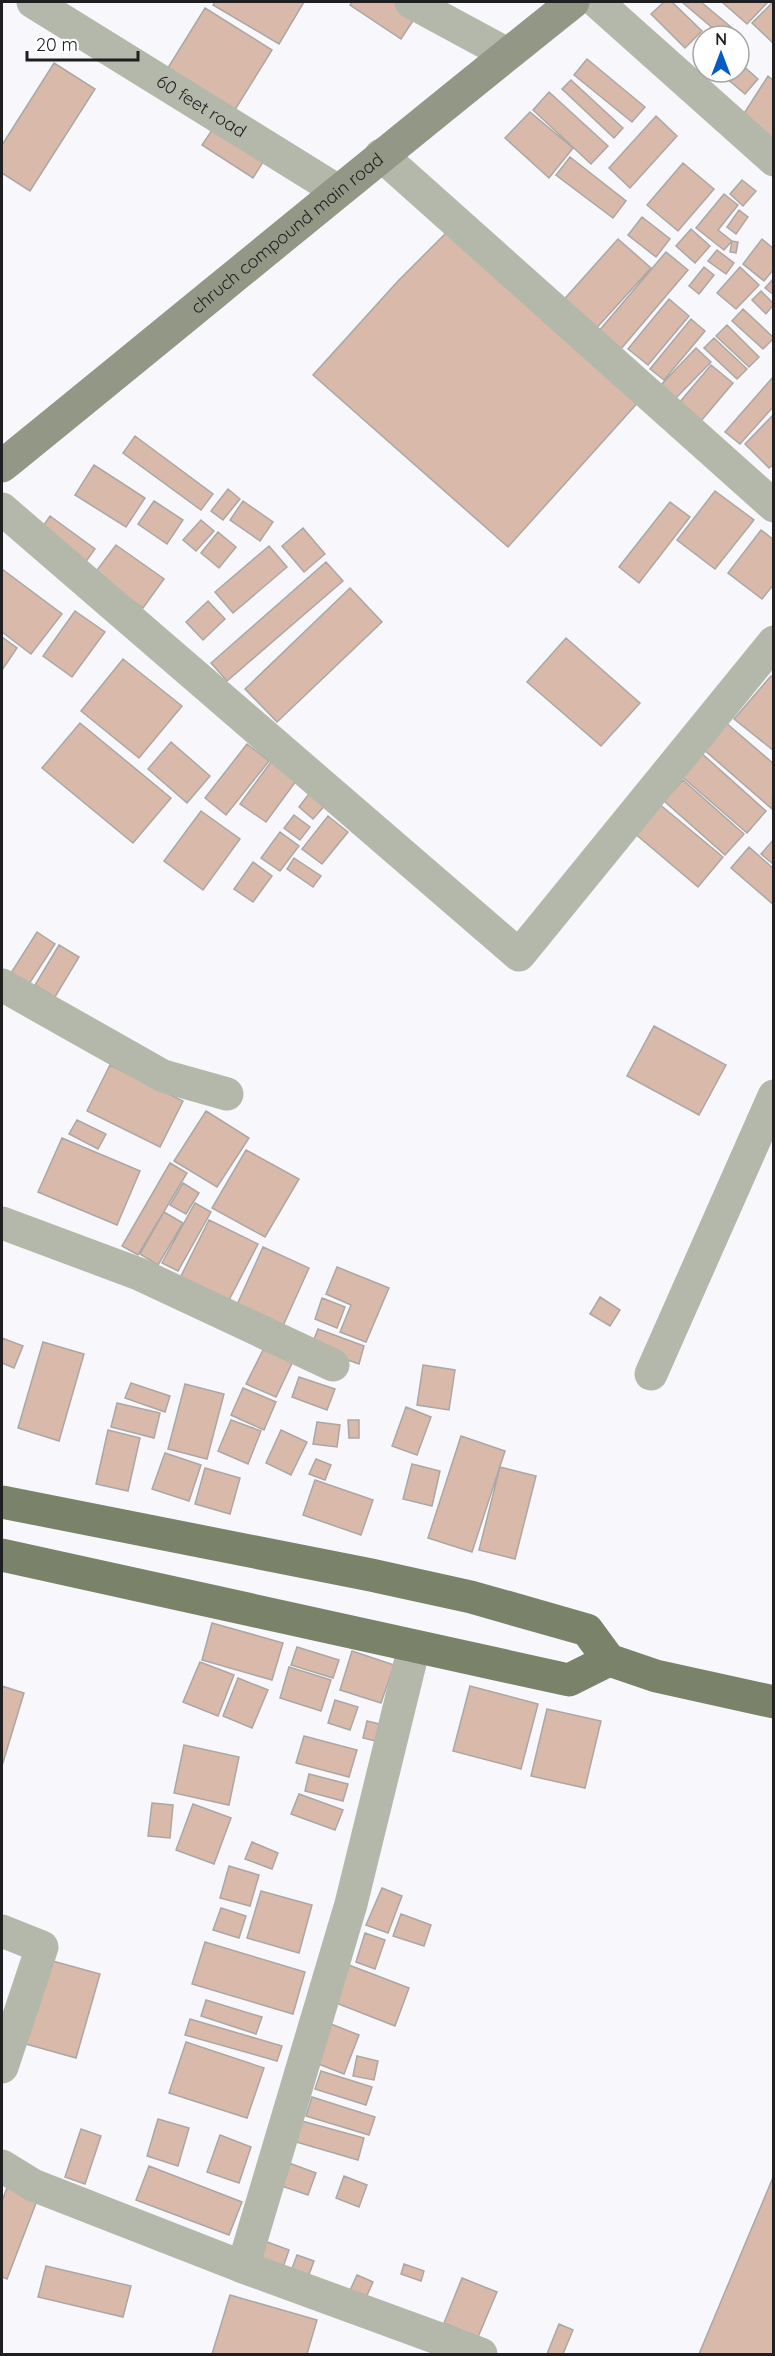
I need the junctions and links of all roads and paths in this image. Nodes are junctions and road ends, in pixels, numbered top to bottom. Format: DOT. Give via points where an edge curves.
graph roads {
  1 [pos="33,2"];
  2 [pos="411,2"];
  3 [pos="573,2"];
  4 [pos="597,2"];
  5 [pos="507,54"];
  6 [pos="381,155"];
  7 [pos="774,160"];
  8 [pos="338,191"];
  9 [pos="2,466"];
  10 [pos="774,506"];
  11 [pos="2,509"];
  12 [pos="774,642"];
  13 [pos="2,985"];
  14 [pos="227,1094"];
  15 [pos="774,1096"];
  16 [pos="2,1222"];
  17 [pos="333,1365"];
  18 [pos="651,1374"];
  19 [pos="2,1502"];
  20 [pos="2,1555"];
  21 [pos="414,1647"];
  22 [pos="609,1660"];
  23 [pos="774,1702"];
  24 [pos="2,1930"];
  25 [pos="2,2067"];
  26 [pos="2,2166"];
  27 [pos="243,2267"];
  28 [pos="481,2355"];
  1 -- 8 [label="street, 60 feet road"];
  2 -- 5 [label="street"];
  3 -- 5 [label="main road, chruch compound main road"];
  4 -- 7 [label="street"];
  5 -- 6 [label="main road, chruch compound main road"];
  6 -- 8 [label="main road, chruch compound main road"];
  6 -- 10 [label="street"];
  8 -- 9 [label="main road, chruch compound main road"];
  11 -- 12 [label="street" via="519,955"];
  13 -- 14 [label="street" via="163,1076"];
  15 -- 18 [label="street"];
  16 -- 17 [label="street" via="140,1274"];
  19 -- 22 [label="main road" via="471,1597 586,1630"];
  20 -- 21 [label="main road"];
  21 -- 22 [label="main road" via="569,1680"];
  21 -- 27 [label="street" via="351,1904"];
  22 -- 23 [label="main road" via="656,1676"];
  24 -- 25 [label="street" via="42,1947"];
  26 -- 27 [label="street" via="33,2186"];
  27 -- 28 [label="street"];
}
